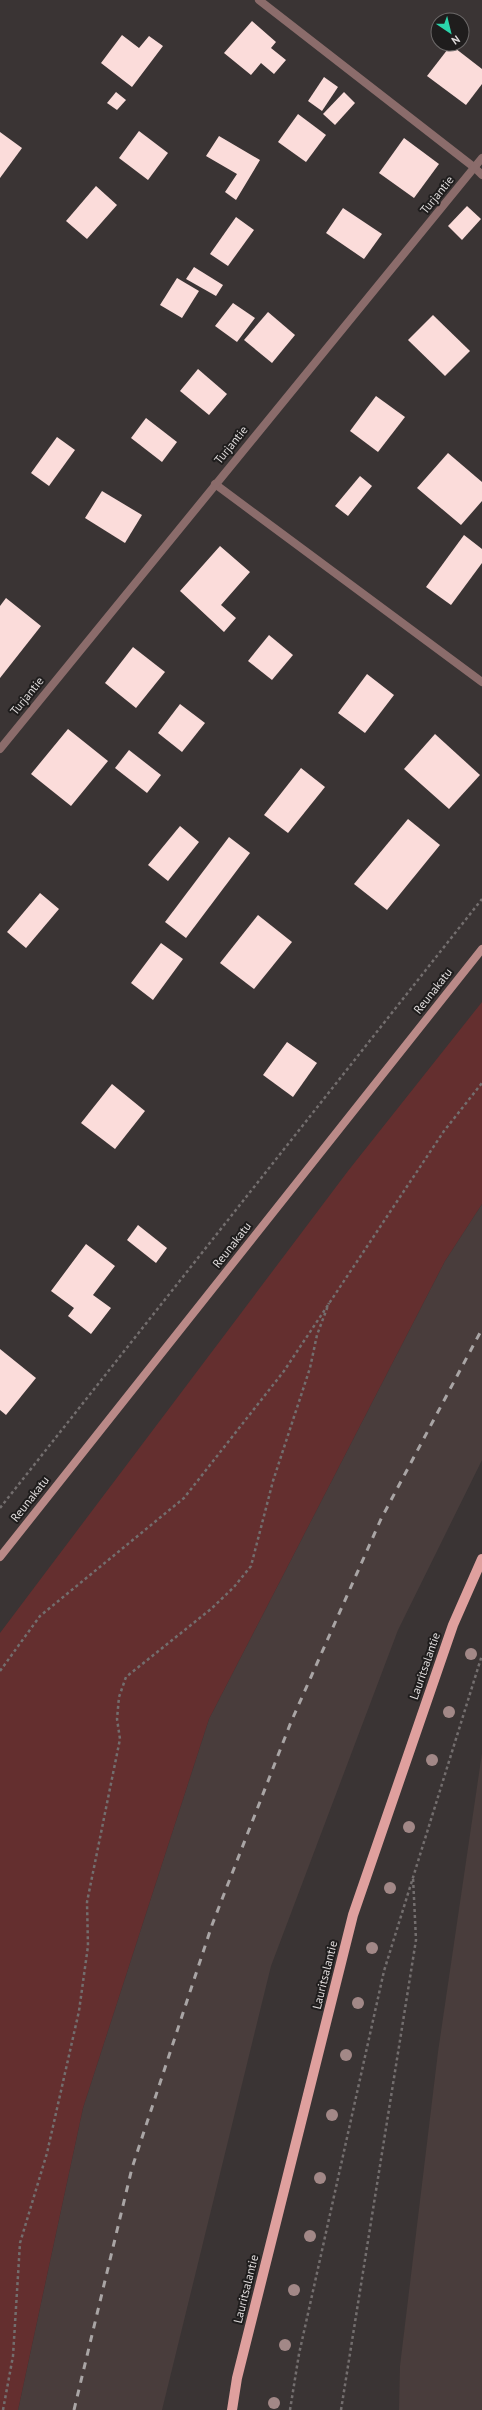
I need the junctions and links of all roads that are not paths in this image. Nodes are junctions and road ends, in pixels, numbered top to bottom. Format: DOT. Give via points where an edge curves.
graph roads {
  1 [pos="259,0"];
  2 [pos="482,158"];
  3 [pos="475,168"];
  4 [pos="482,175"];
  5 [pos="214,484"];
  6 [pos="482,682"];
  7 [pos="0,749"];
  8 [pos="482,949"];
  9 [pos="0,1557"];
  10 [pos="482,1559"];
  11 [pos="232,2410"];
  1 -- 3 [label="street"];
  2 -- 3 [label="street, Turjantie"];
  3 -- 4 [label="street"];
  3 -- 5 [label="street, Turjantie"];
  5 -- 6 [label="street"];
  5 -- 7 [label="street, Turjantie"];
  8 -- 9 [label="main road, Reunakatu"];
  10 -- 11 [label="main road, Lauritsalantie" via="453,1626 353,1915 237,2378"];
}
